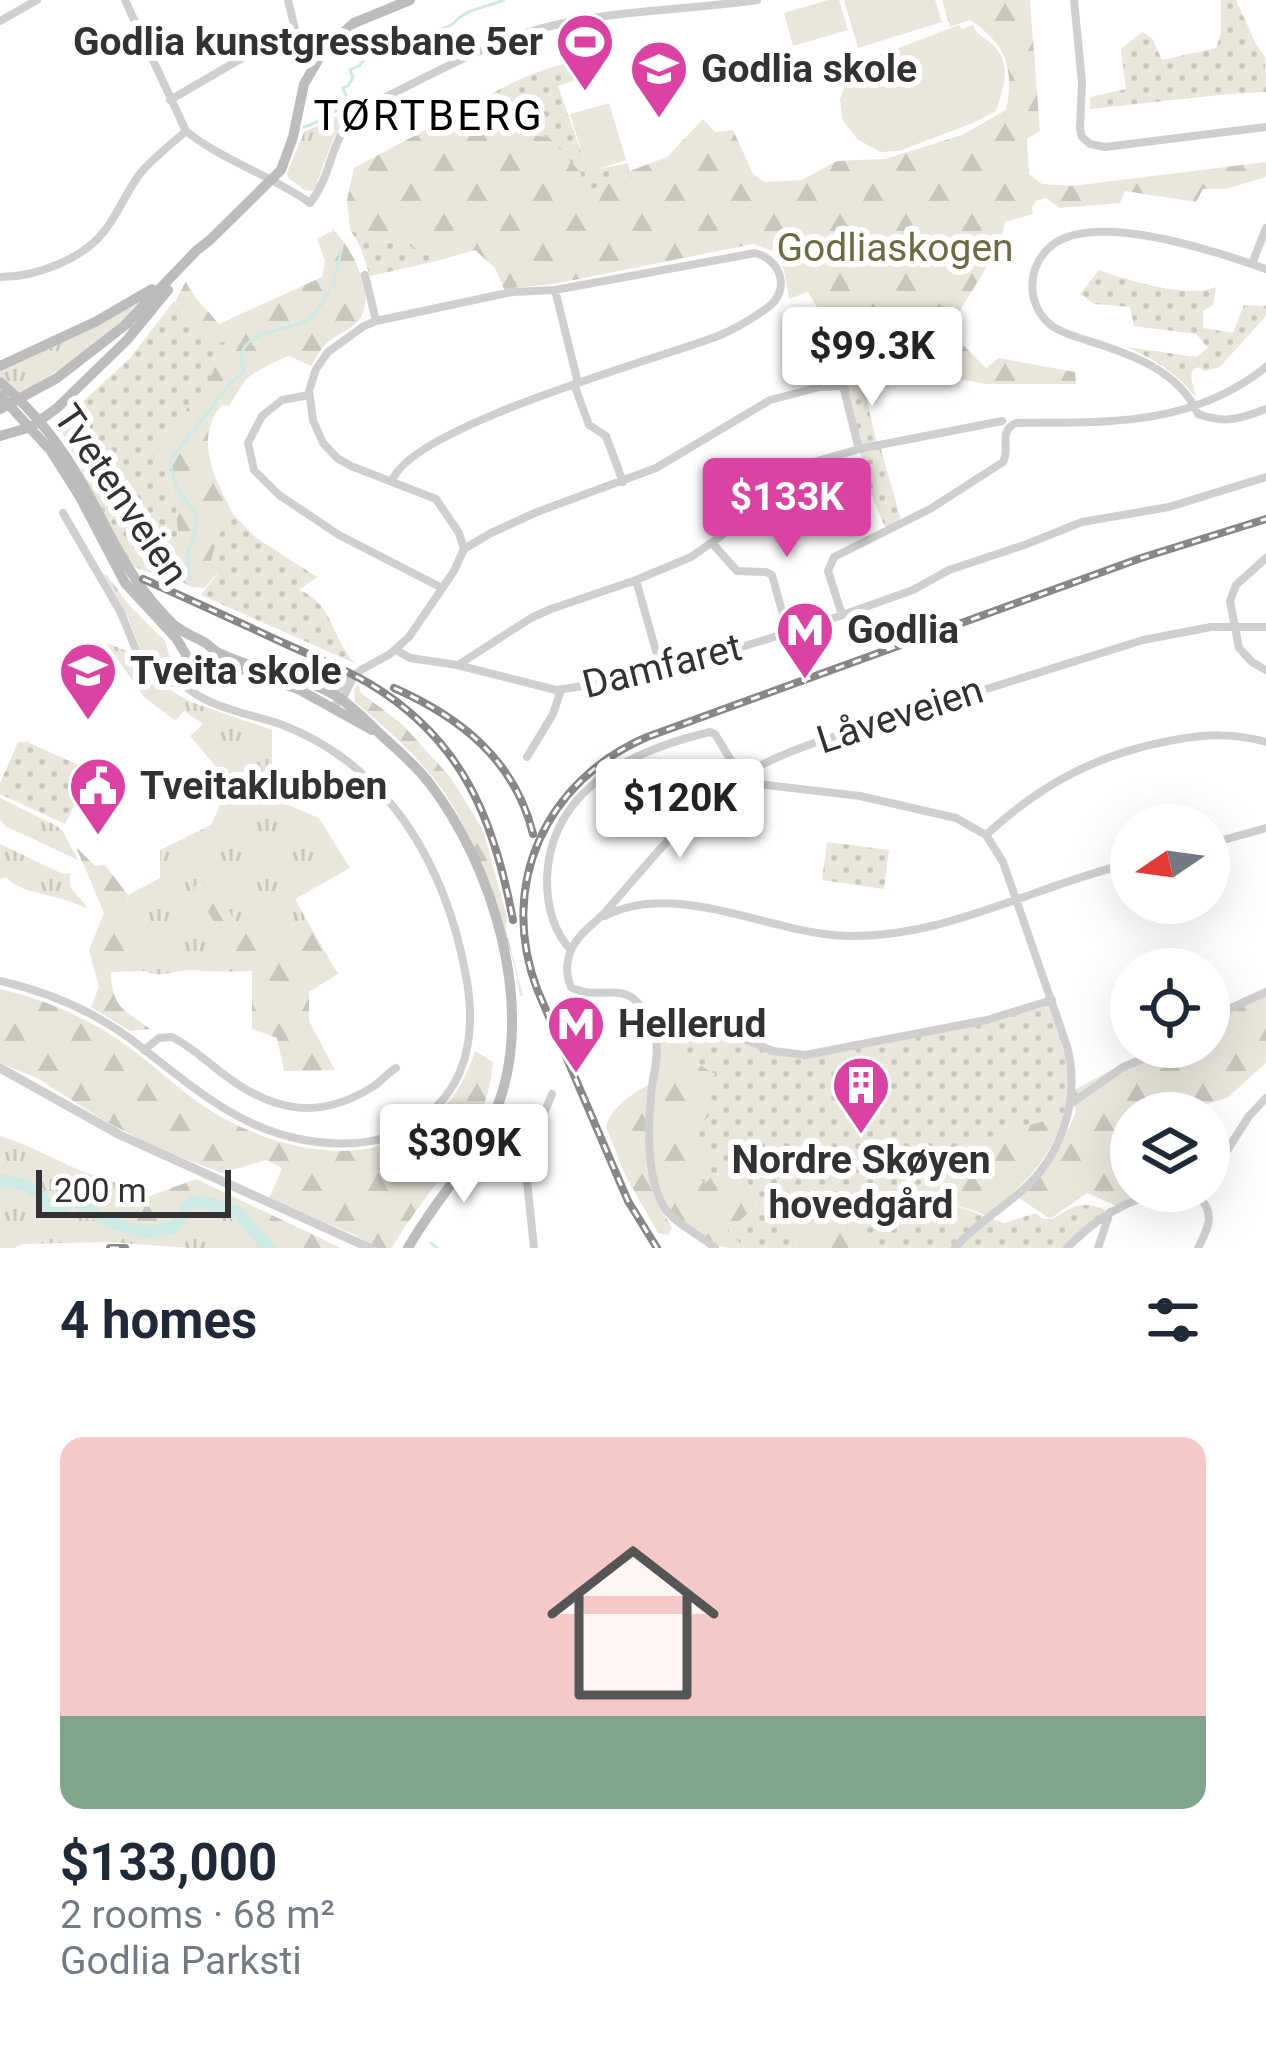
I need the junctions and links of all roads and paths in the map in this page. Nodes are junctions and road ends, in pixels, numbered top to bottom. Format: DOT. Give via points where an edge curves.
graph roads {
  1 [pos="37,0"];
  2 [pos="125,0"];
  3 [pos="288,0"];
  4 [pos="410,0"];
  5 [pos="757,0"];
  6 [pos="1074,0"];
  7 [pos="698,4"];
  8 [pos="0,21"];
  9 [pos="170,100"];
  10 [pos="1266,127"];
  11 [pos="185,131"];
  12 [pos="270,177"];
  13 [pos="1266,228"];
  14 [pos="1252,264"];
  15 [pos="1266,269"];
  16 [pos="365,274"];
  17 [pos="0,277"];
  18 [pos="167,286"];
  19 [pos="555,290"];
  20 [pos="376,321"];
  21 [pos="0,366"];
  22 [pos="1266,367"];
  23 [pos="0,382"];
  24 [pos="576,384"];
  25 [pos="0,395"];
  26 [pos="309,395"];
  27 [pos="1196,407"];
  28 [pos="0,409"];
  29 [pos="1266,409"];
  30 [pos="39,418"];
  31 [pos="1002,421"];
  32 [pos="0,436"];
  33 [pos="54,439"];
  34 [pos="859,449"];
  35 [pos="1266,477"];
  36 [pos="392,481"];
  37 [pos="622,482"];
  38 [pos="63,513"];
  39 [pos="712,543"];
  40 [pos="464,549"];
  41 [pos="1266,558"];
  42 [pos="636,580"];
  43 [pos="442,588"];
  44 [pos="842,615"];
  45 [pos="1235,626"];
  46 [pos="1266,627"];
  47 [pos="788,633"];
  48 [pos="200,642"];
  49 [pos="396,650"];
  50 [pos="193,656"];
  51 [pos="457,665"];
  52 [pos="661,669"];
  53 [pos="1266,670"];
  54 [pos="178,678"];
  55 [pos="561,690"];
  56 [pos="336,701"];
  57 [pos="1266,742"];
  58 [pos="527,758"];
  59 [pos="741,777"];
  60 [pos="1266,828"];
  61 [pos="986,835"];
  62 [pos="1230,838"];
  63 [pos="1110,868"];
  64 [pos="1017,899"];
  65 [pos="598,920"];
  66 [pos="571,950"];
  67 [pos="0,981"];
  68 [pos="1266,992"];
  69 [pos="1052,1000"];
  70 [pos="1230,1008"];
  71 [pos="650,1024"];
  72 [pos="144,1050"];
  73 [pos="0,1068"];
  74 [pos="396,1068"];
  75 [pos="1122,1068"];
  76 [pos="552,1094"];
  77 [pos="1266,1099"];
  78 [pos="499,1102"];
  79 [pos="1070,1103"];
  80 [pos="507,1140"];
  81 [pos="476,1147"];
  82 [pos="1230,1147"];
  83 [pos="523,1154"];
  84 [pos="1110,1212"];
  85 [pos="1111,1212"];
  86 [pos="1209,1212"];
  87 [pos="411,1243"];
  88 [pos="370,1248"];
  89 [pos="534,1248"];
  90 [pos="715,1248"];
  91 [pos="955,1248"];
  92 [pos="1067,1248"];
  93 [pos="1098,1248"];
  94 [pos="1198,1248"];
  1 -- 8 [label="street"];
  2 -- 9 [label="street"];
  3 -- 9 [label="street" via="296,33"];
  4 -- 12 [label="main road" via="354,23 325,48 304,84 290,147"];
  5 -- 7 [label="street"];
  6 -- 10 [label="street" via="1080,129 1090,144"];
  7 -- 12 [label="street" via="533,30 370,105 342,129 310,203"];
  9 -- 11 [label="street"];
  11 -- 12 [label="street"];
  11 -- 17 [label="street" via="141,172 94,242 52,266"];
  12 -- 18 [label="main road"];
  13 -- 14 [label="street"];
  14 -- 15 [label="street"];
  14 -- 27 [label="street" via="1121,233 1063,239 1038,261 1031,290 1045,320 1148,363"];
  16 -- 20 [label="street"];
  18 -- 21 [label="main road"];
  18 -- 28 [label="main road" via="57,378"];
  18 -- 30 [label="main road" via="127,340"];
  19 -- 20 [label="street"];
  19 -- 24 [label="street"];
  19 -- 24 [label="street" via="755,253 774,262 780,276 774,302 725,333"];
  20 -- 26 [label="street" via="328,352"];
  22 -- 27 [label="street"];
  23 -- 30 [label="main road, Tvetenveien"];
  24 -- 36 [label="street" via="442,439 402,464"];
  24 -- 37 [label="street"];
  25 -- 30 [label="main road, Tvetenveien"];
  26 -- 36 [label="street" via="328,449"];
  26 -- 43 [label="street" via="282,400 262,416 248,443 254,470 338,535"];
  27 -- 29 [label="street" via="1226,422"];
  27 -- 44 [label="street" via="1141,419 1016,423 1006,432 1004,462 834,556 828,572"];
  30 -- 32 [label="main road"];
  30 -- 33 [label="main road, Tvetenveien"];
  30 -- 33 [label="main road" via="55,428"];
  30 -- 50 [label="main road, Tvetenveien" via="120,576"];
  31 -- 34 [label="street"];
  33 -- 48 [label="main road, Tvetenveien" via="132,577"];
  34 -- 37 [label="street" via="843,386 827,386 770,400"];
  34 -- 39 [label="street" via="787,472"];
  35 -- 44 [label="street, Damfaret" via="1070,526"];
  36 -- 40 [label="street" via="439,501"];
  37 -- 40 [label="street"];
  38 -- 54 [label="street" via="142,665 172,684"];
  39 -- 42 [label="street"];
  39 -- 47 [label="street" via="737,572 772,575"];
  40 -- 43 [label="street"];
  41 -- 45 [label="street" via="1233,589"];
  42 -- 51 [label="street" via="531,619"];
  42 -- 52 [label="street"];
  43 -- 49 [label="street"];
  44 -- 47 [label="street, Damfaret"];
  45 -- 46 [label="street, Låveveien"];
  45 -- 53 [label="street" via="1239,648"];
  45 -- 59 [label="street, Låveveien" via="1174,632 1018,677 802,747"];
  47 -- 52 [label="street, Damfaret"];
  48 -- 50 [label="main road, Tvetenveien" via="188,643"];
  48 -- 50 [label="main road" via="207,652"];
  48 -- 56 [label="main road, Tvetenveien"];
  49 -- 51 [label="street, Damfaret"];
  49 -- 56 [label="street" via="361,670"];
  50 -- 54 [label="street"];
  50 -- 56 [label="main road, Tvetenveien"];
  51 -- 55 [label="street, Damfaret"];
  52 -- 55 [label="street, Damfaret"];
  54 -- 72 [label="street" via="198,697 318,741 389,798 450,910 470,1031 461,1070 437,1107 400,1133 362,1143 294,1138 245,1120"];
  55 -- 58 [label="street"];
  56 -- 78 [label="main road, Tvetenveien" via="407,757 469,851 509,976 510,1063"];
  57 -- 61 [label="street" via="1210,734 1124,751 1057,780"];
  59 -- 61 [label="street" via="956,818"];
  59 -- 65 [label="street, Låveveien" via="694,814"];
  59 -- 66 [label="street" via="710,732 594,782 566,815 548,867 551,914"];
  60 -- 62 [label="street"];
  61 -- 64 [label="street"];
  63 -- 64 [label="street"];
  64 -- 65 [label="street" via="878,935 814,933 668,902 639,903"];
  64 -- 69 [label="street"];
  65 -- 66 [label="street, Låveveien"];
  66 -- 71 [label="street" via="567,975 575,990 628,995"];
  67 -- 72 [label="street" via="79,1008"];
  68 -- 70 [label="street"];
  69 -- 71 [label="street" via="805,1055 773,1051 704,1022"];
  69 -- 79 [label="street" via="1069,1054"];
  71 -- 90 [label="street" via="657,1047 656,1186 671,1216"];
  72 -- 74 [label="street" via="172,1037 258,1096 301,1108 338,1105"];
  73 -- 88 [label="street" via="120,1135"];
  75 -- 79 [label="street"];
  76 -- 83 [label="street"];
  77 -- 82 [label="street"];
  78 -- 80 [label="street"];
  78 -- 81 [label="main road, Tvetenveien"];
  79 -- 91 [label="street" via="1040,1173"];
  80 -- 81 [label="street"];
  80 -- 83 [label="street"];
  81 -- 87 [label="main road, Tvetenveien"];
  83 -- 89 [label="street"];
  84 -- 92 [label="street"];
  85 -- 93 [label="street"];
  86 -- 94 [label="street"];
}
